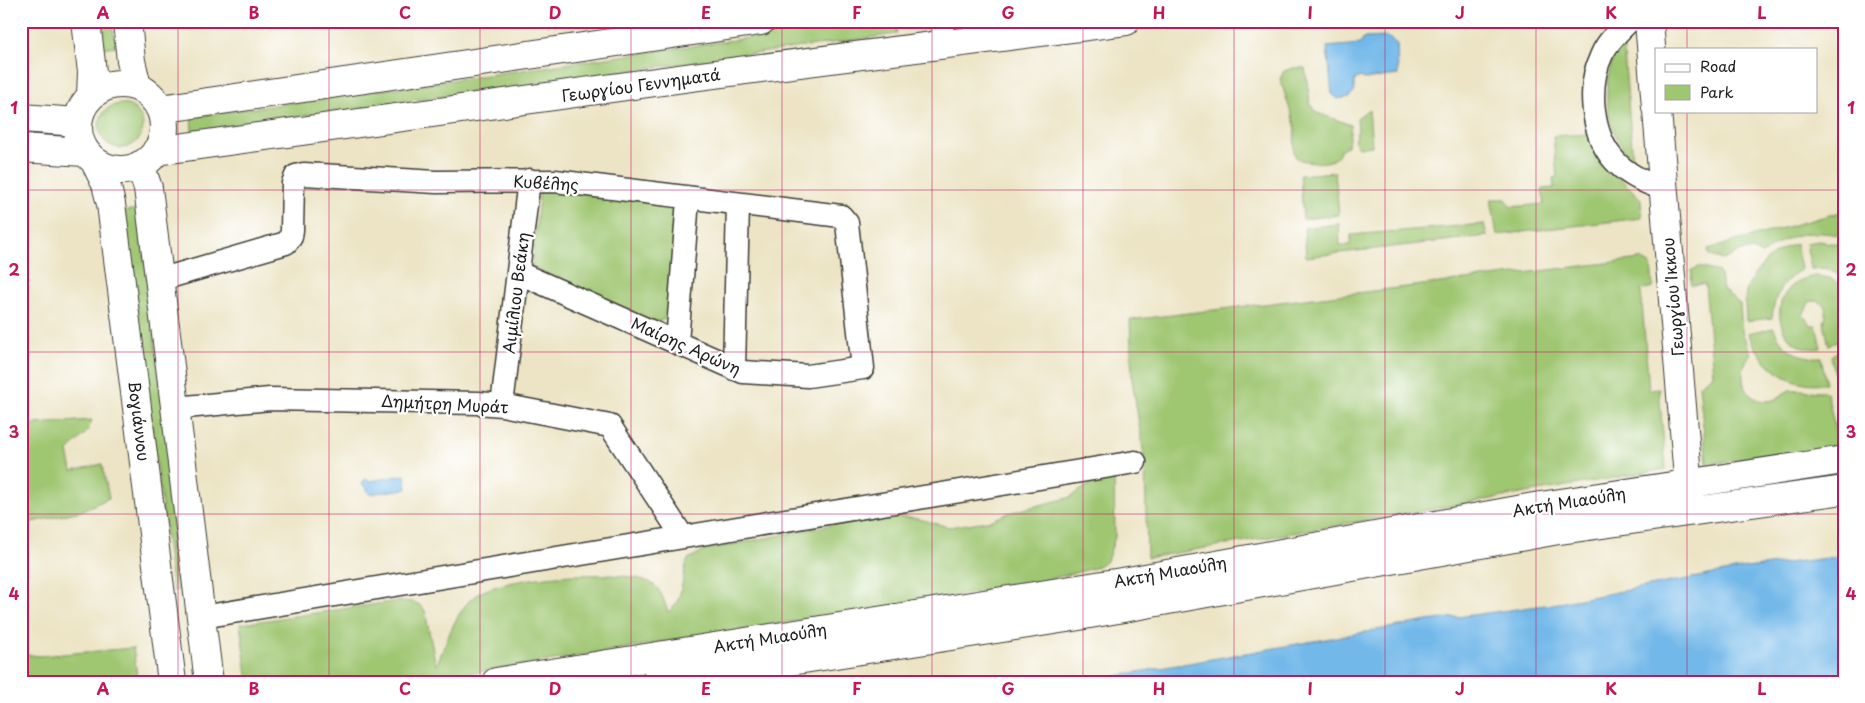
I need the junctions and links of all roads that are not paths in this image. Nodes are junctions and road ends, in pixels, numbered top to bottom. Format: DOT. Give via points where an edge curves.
graph roads {
  1 [pos="86,21"];
  2 [pos="127,21"];
  3 [pos="761,21"];
  4 [pos="1126,21"];
  5 [pos="1629,21"];
  6 [pos="1649,21"];
  7 [pos="943,33"];
  8 [pos="137,86"];
  9 [pos="91,95"];
  10 [pos="1655,95"];
  11 [pos="160,109"];
  12 [pos="1657,112"];
  13 [pos="21,118"];
  14 [pos="78,122"];
  15 [pos="21,148"];
  16 [pos="90,157"];
  17 [pos="148,158"];
  18 [pos="529,180"];
  19 [pos="1664,190"];
  20 [pos="688,198"];
  21 [pos="738,205"];
  22 [pos="519,272"];
  23 [pos="159,280"];
  24 [pos="677,343"];
  25 [pos="863,368"];
  26 [pos="734,369"];
  27 [pos="502,405"];
  28 [pos="176,408"];
  29 [pos="1844,460"];
  30 [pos="1135,462"];
  31 [pos="1689,484"];
  32 [pos="1844,490"];
  33 [pos="1691,512"];
  34 [pos="683,537"];
  35 [pos="202,617"];
  36 [pos="172,682"];
  37 [pos="209,682"];
  38 [pos="496,682"];
  39 [pos="655,682"];
  1 -- 9 [label="street" via="92,72"];
  2 -- 8 [label="street"];
  3 -- 11 [label="street"];
  4 -- 7 [label="street, Γεωργίου Γεννηματά"];
  5 -- 19 [label="street" via="1611,39 1597,68 1594,104 1597,123 1605,146 1615,160 1636,178"];
  6 -- 10 [label="street"];
  7 -- 17 [label="street, Γεωργίου Γεννηματά"];
  8 -- 9 [label="street" via="113,84"];
  8 -- 11 [label="street" via="154,99"];
  9 -- 14 [label="street" via="83,105"];
  11 -- 17 [label="street" via="164,132"];
  12 -- 19 [label="street, Γεωργίου Ίκκου"];
  13 -- 14 [label="street"];
  14 -- 16 [label="street, Βογιάννου" via="79,140"];
  15 -- 16 [label="street"];
  16 -- 17 [label="street" via="117,170 130,169"];
  16 -- 36 [label="street, Βογιάννου" via="106,184 111,204"];
  17 -- 23 [label="street" via="148,188"];
  18 -- 20 [label="street, Κυβέλης"];
  18 -- 22 [label="street, Αιμίλιου Βεάκη"];
  18 -- 23 [label="street, Κυβέλης" via="436,182 299,175 293,183 292,230 286,243"];
  19 -- 31 [label="street, Γεωργίου Ίκκου"];
  20 -- 21 [label="street, Κυβέλης"];
  20 -- 24 [label="street"];
  21 -- 25 [label="street, Κυβέλης" via="845,219"];
  21 -- 26 [label="street"];
  22 -- 24 [label="street, Μαίρης Αρώνη"];
  22 -- 27 [label="street, Αιμίλιου Βεάκη"];
  23 -- 28 [label="street"];
  24 -- 26 [label="street, Μαίρης Αρώνη"];
  25 -- 26 [label="street, Μαίρης Αρώνη" via="808,376 753,374"];
  27 -- 28 [label="street, Δημήτρη Μυράτ" via="270,399"];
  27 -- 34 [label="street, Δημήτρη Μυράτ" via="610,426"];
  28 -- 35 [label="street"];
  29 -- 31 [label="street, Ακτή Μιαούλη"];
  30 -- 34 [label="street"];
  31 -- 33 [label="street, Γεωργίου Ίκκου"];
  31 -- 38 [label="street, Ακτή Μιαούλη" via="1410,528 1124,581"];
  32 -- 33 [label="street, Ακτή Μιαούλη"];
  33 -- 39 [label="street, Ακτή Μιαούλη" via="1553,531 1092,614"];
  34 -- 35 [label="street"];
  35 -- 37 [label="street"];
}
